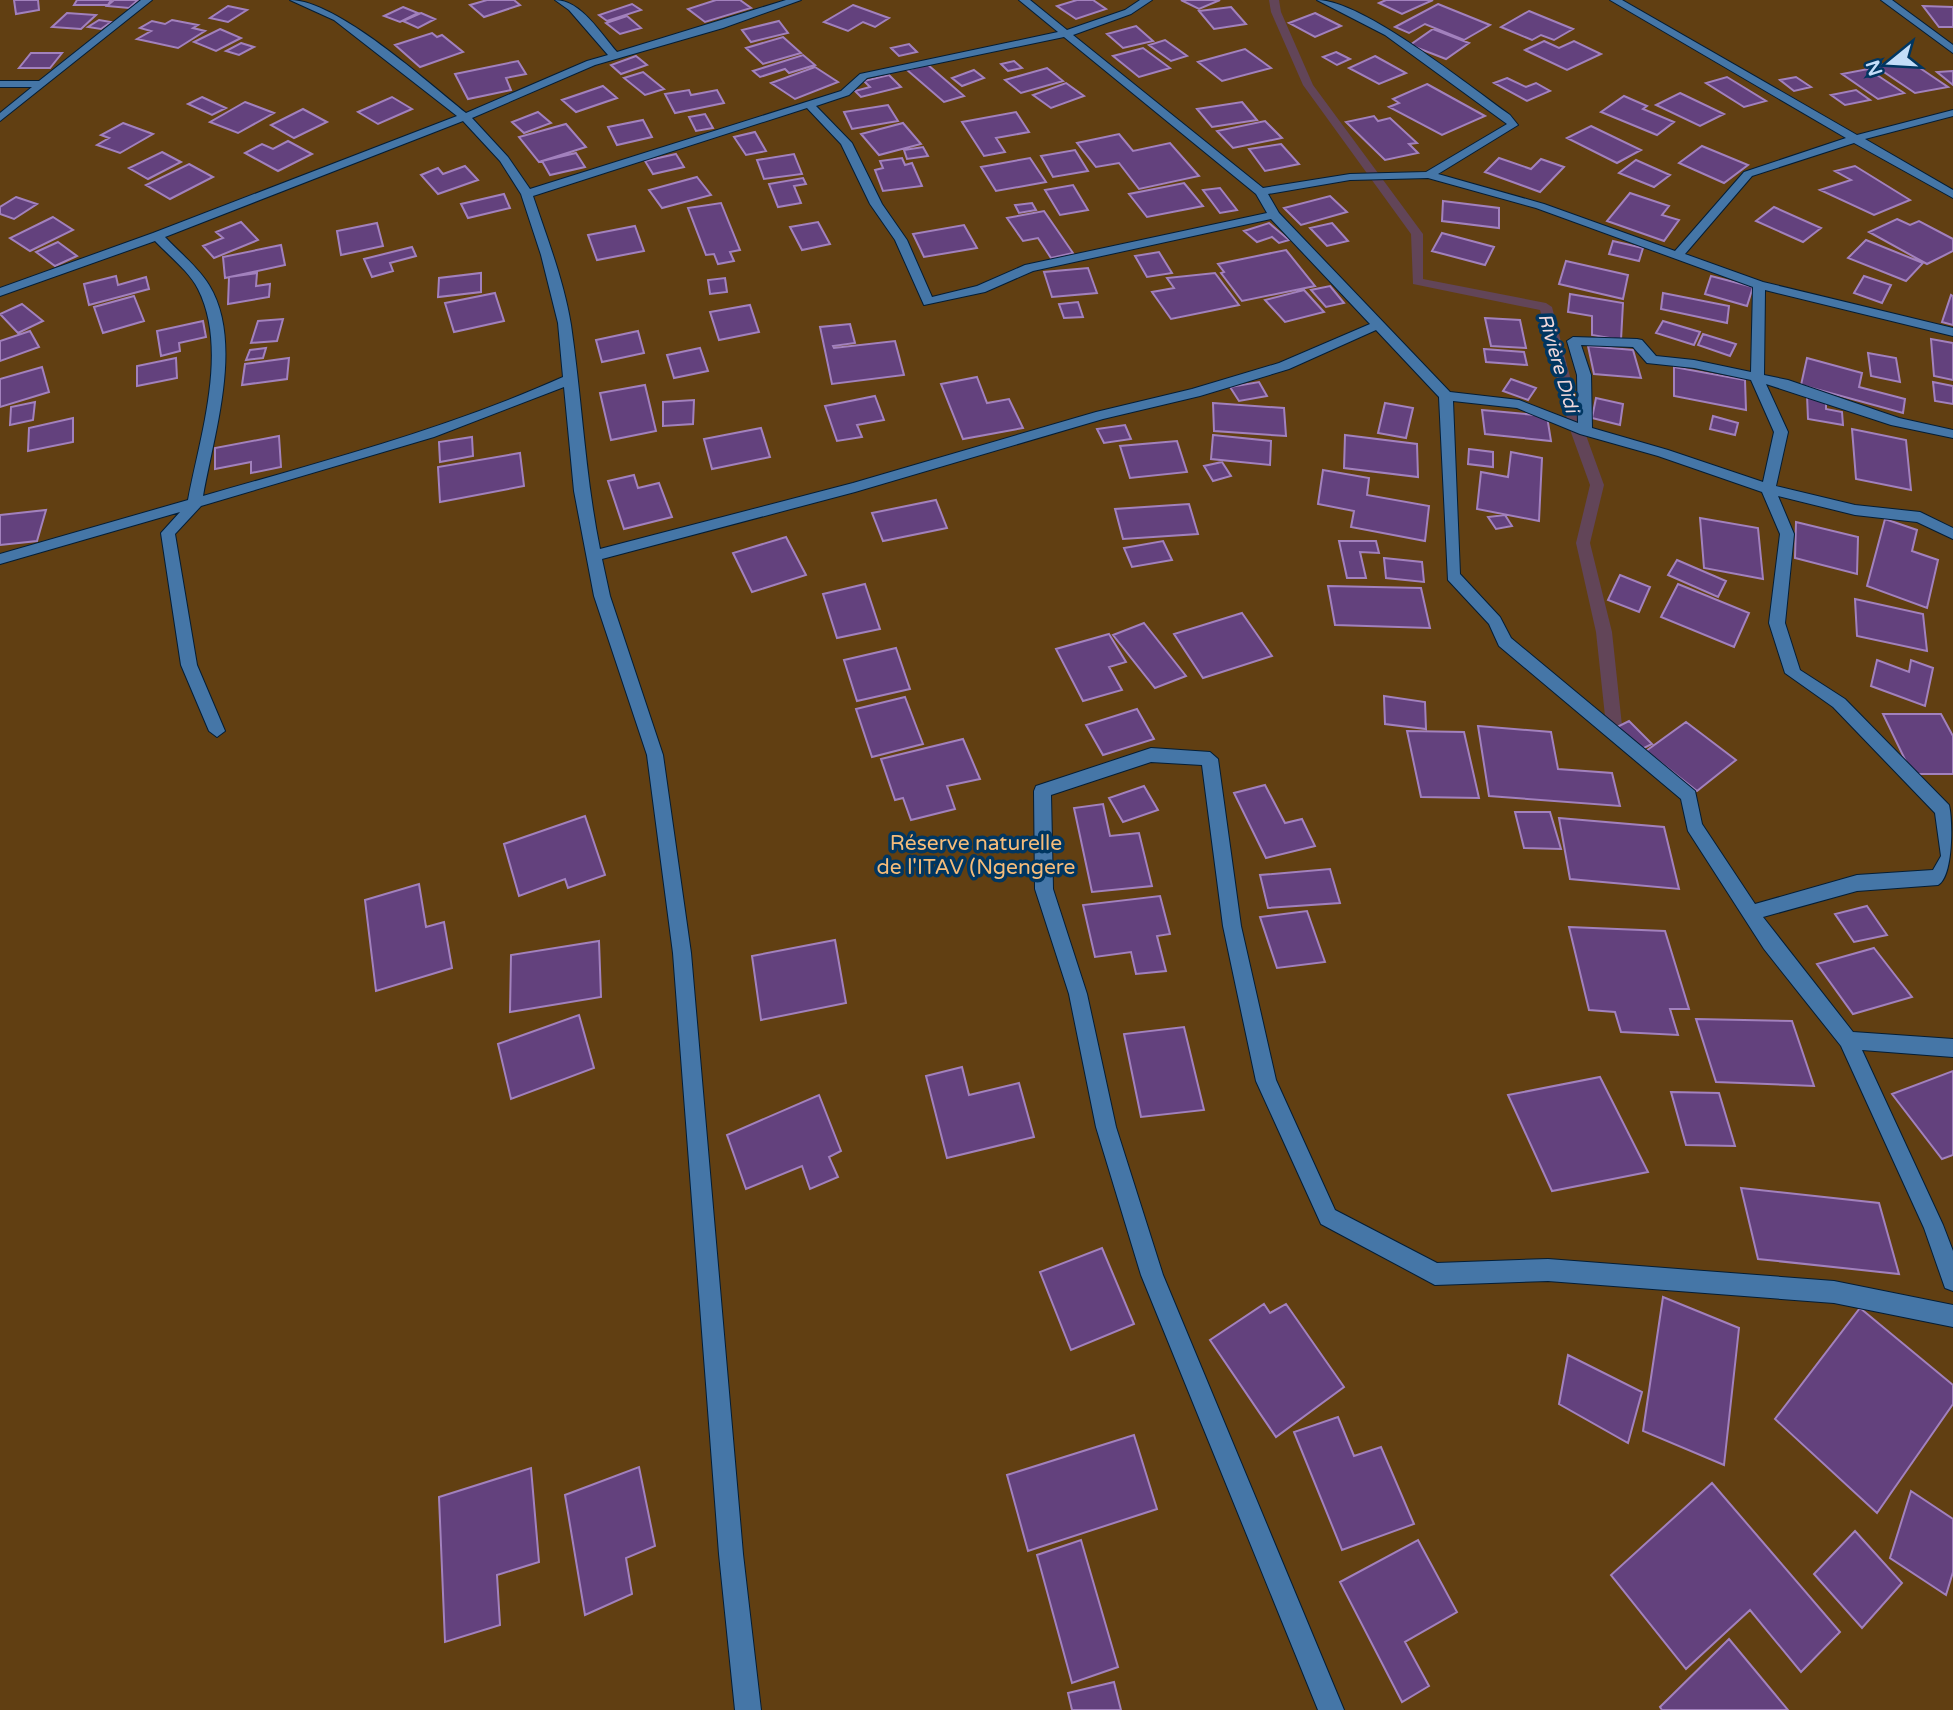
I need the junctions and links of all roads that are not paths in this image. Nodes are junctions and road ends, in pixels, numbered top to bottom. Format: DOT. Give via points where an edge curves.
graph roads {
  1 [pos="147,0"];
  2 [pos="295,0"];
  3 [pos="560,0"];
  4 [pos="796,0"];
  5 [pos="1024,0"];
  6 [pos="1147,0"];
  7 [pos="1322,0"];
  8 [pos="1615,0"];
  9 [pos="1886,0"];
  10 [pos="1065,34"];
  11 [pos="1953,50"];
  12 [pos="615,56"];
  13 [pos="0,84"];
  14 [pos="38,84"];
  15 [pos="809,104"];
  16 [pos="1953,113"];
  17 [pos="464,117"];
  18 [pos="0,118"];
  19 [pos="1857,138"];
  20 [pos="1428,175"];
  21 [pos="1261,192"];
  22 [pos="527,194"];
  23 [pos="1953,195"];
  24 [pos="1274,215"];
  25 [pos="157,236"];
  26 [pos="1678,255"];
  27 [pos="1759,285"];
  28 [pos="0,292"];
  29 [pos="1378,325"];
  30 [pos="1953,332"];
  31 [pos="1757,378"];
  32 [pos="568,380"];
  33 [pos="1447,396"];
  34 [pos="1585,431"];
  35 [pos="1953,435"];
  36 [pos="1768,489"];
  37 [pos="194,506"];
  38 [pos="1953,534"];
  39 [pos="594,556"];
  40 [pos="0,559"];
  41 [pos="217,731"];
  42 [pos="1751,913"];
  43 [pos="1848,1040"];
  44 [pos="1953,1048"];
  45 [pos="1953,1280"];
  46 [pos="1953,1316"];
  47 [pos="748,1710"];
  48 [pos="1331,1710"];
  1 -- 14 [label="street"];
  2 -- 17 [label="street" via="337,18"];
  3 -- 12 [label="street"];
  4 -- 12 [label="street"];
  5 -- 10 [label="street"];
  6 -- 10 [label="street" via="1128,12"];
  7 -- 20 [label="street" via="1389,33 1513,125"];
  8 -- 19 [label="street"];
  9 -- 11 [label="street"];
  10 -- 15 [label="street" via="864,76 845,93"];
  10 -- 21 [label="street"];
  12 -- 17 [label="street"];
  13 -- 14 [label="street"];
  14 -- 18 [label="street"];
  15 -- 22 [label="street"];
  15 -- 24 [label="street" via="846,142 876,204 901,240 928,302 981,289 1029,268"];
  16 -- 19 [label="street"];
  17 -- 22 [label="street" via="503,159"];
  17 -- 25 [label="street"];
  19 -- 23 [label="street"];
  19 -- 26 [label="street" via="1748,174"];
  20 -- 21 [label="street" via="1350,177"];
  20 -- 26 [label="street" via="1540,206"];
  21 -- 24 [label="street"];
  22 -- 32 [label="street" via="564,323"];
  24 -- 29 [label="street"];
  25 -- 28 [label="street"];
  25 -- 37 [label="street" via="203,285 217,320 219,368"];
  26 -- 27 [label="street"];
  27 -- 30 [label="street"];
  27 -- 31 [label="street"];
  29 -- 33 [label="street"];
  29 -- 39 [label="street" via="1284,366 1208,389"];
  31 -- 34 [label="street" via="1652,360 1637,344 1573,341 1584,375"];
  31 -- 35 [label="street"];
  31 -- 36 [label="street" via="1781,432"];
  32 -- 37 [label="street" via="507,408"];
  32 -- 39 [label="street" via="580,491"];
  33 -- 34 [label="street" via="1518,404"];
  33 -- 42 [label="street" via="1454,576 1495,621 1505,642 1689,796 1694,826"];
  34 -- 36 [label="street"];
  36 -- 38 [label="street" via="1855,509 1920,517"];
  36 -- 42 [label="street" via="1787,534 1777,623 1793,673 1839,704 1943,810 1950,857 1937,877 1857,883"];
  37 -- 40 [label="street"];
  37 -- 41 [label="street" via="168,533 189,665"];
  39 -- 47 [label="street" via="602,596 655,755 678,926"];
  42 -- 43 [label="street"];
  43 -- 44 [label="street"];
  43 -- 45 [label="street" via="1933,1225"];
  46 -- 48 [label="street" via="1834,1292 1548,1270 1435,1274 1328,1217 1266,1081 1232,926 1210,759 1151,755 1042,791 1044,889 1078,994 1106,1127 1152,1275"];
}
